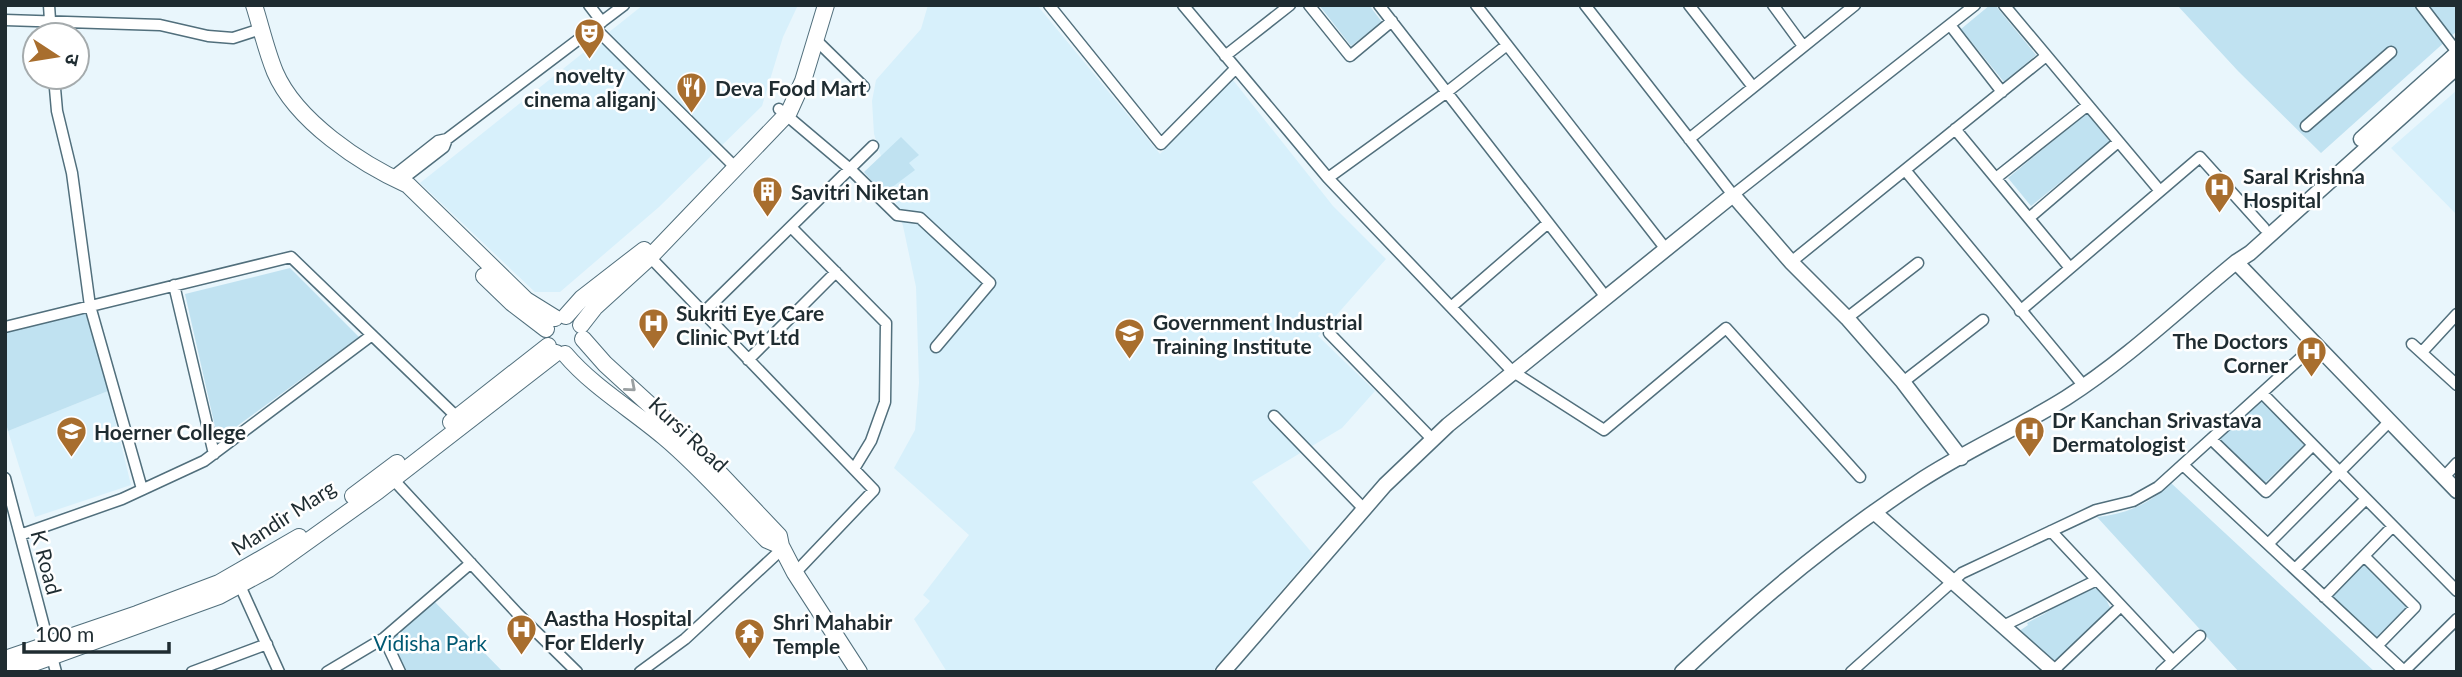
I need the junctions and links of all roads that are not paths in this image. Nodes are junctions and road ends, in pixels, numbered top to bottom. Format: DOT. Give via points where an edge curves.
graph roads {
  1 [pos="254,5"];
  2 [pos="589,5"];
  3 [pos="624,5"];
  4 [pos="818,5"];
  5 [pos="826,5"];
  6 [pos="1049,5"];
  7 [pos="1183,5"];
  8 [pos="1290,5"];
  9 [pos="1309,5"];
  10 [pos="1379,5"];
  11 [pos="1476,5"];
  12 [pos="1585,5"];
  13 [pos="1689,5"];
  14 [pos="1773,5"];
  15 [pos="1854,5"];
  16 [pos="1975,5"];
  17 [pos="2004,5"];
  18 [pos="2421,5"];
  19 [pos="1392,22"];
  20 [pos="91,24"];
  21 [pos="599,25"];
  22 [pos="1950,25"];
  23 [pos="261,29"];
  24 [pos="816,40"];
  25 [pos="1507,45"];
  26 [pos="1803,46"];
  27 [pos="2391,52"];
  28 [pos="2457,52"];
  29 [pos="2046,55"];
  30 [pos="1225,56"];
  31 [pos="2457,67"];
  32 [pos="1235,69"];
  33 [pos="864,87"];
  34 [pos="1753,87"];
  35 [pos="55,91"];
  36 [pos="1447,92"];
  37 [pos="2002,92"];
  38 [pos="2088,105"];
  39 [pos="783,112"];
  40 [pos="2306,126"];
  41 [pos="1955,129"];
  42 [pos="1689,139"];
  43 [pos="2119,142"];
  44 [pos="873,146"];
  45 [pos="733,165"];
  46 [pos="850,169"];
  47 [pos="1905,170"];
  48 [pos="1328,178"];
  49 [pos="1996,178"];
  50 [pos="396,179"];
  51 [pos="2160,191"];
  52 [pos="1732,195"];
  53 [pos="2029,218"];
  54 [pos="1548,223"];
  55 [pos="791,227"];
  56 [pos="2264,228"];
  57 [pos="1665,248"];
  58 [pos="650,257"];
  59 [pos="1791,261"];
  60 [pos="2236,262"];
  61 [pos="1918,263"];
  62 [pos="2070,268"];
  63 [pos="836,272"];
  64 [pos="174,285"];
  65 [pos="1605,296"];
  66 [pos="90,306"];
  67 [pos="1451,307"];
  68 [pos="2020,311"];
  69 [pos="704,313"];
  70 [pos="2457,314"];
  71 [pos="1847,318"];
  72 [pos="1983,320"];
  73 [pos="556,321"];
  74 [pos="5,327"];
  75 [pos="582,332"];
  76 [pos="1329,333"];
  77 [pos="372,335"];
  78 [pos="2316,344"];
  79 [pos="2412,344"];
  80 [pos="936,347"];
  81 [pos="557,351"];
  82 [pos="2422,352"];
  83 [pos="748,360"];
  84 [pos="2457,366"];
  85 [pos="1513,371"];
  86 [pos="2447,376"];
  87 [pos="1903,382"];
  88 [pos="2083,385"];
  89 [pos="2457,385"];
  90 [pos="2262,393"];
  91 [pos="1274,416"];
  92 [pos="461,421"];
  93 [pos="2390,421"];
  94 [pos="2211,439"];
  95 [pos="1433,440"];
  96 [pos="2314,445"];
  97 [pos="214,454"];
  98 [pos="1961,458"];
  99 [pos="2457,464"];
  100 [pos="2183,465"];
  101 [pos="854,469"];
  102 [pos="2340,472"];
  103 [pos="390,475"];
  104 [pos="1860,477"];
  105 [pos="2444,477"];
  106 [pos="5,478"];
  107 [pos="142,489"];
  108 [pos="2457,491"];
  109 [pos="2366,499"];
  110 [pos="1364,509"];
  111 [pos="1874,512"];
  112 [pos="2393,526"];
  113 [pos="2051,531"];
  114 [pos="20,535"];
  115 [pos="2267,544"];
  116 [pos="782,547"];
  117 [pos="2364,556"];
  118 [pos="471,563"];
  119 [pos="2295,569"];
  120 [pos="795,573"];
  121 [pos="237,579"];
  122 [pos="2097,580"];
  123 [pos="1954,581"];
  124 [pos="2457,591"];
  125 [pos="2324,597"];
  126 [pos="2121,606"];
  127 [pos="2457,619"];
  128 [pos="2005,625"];
  129 [pos="2200,636"];
  130 [pos="384,638"];
  131 [pos="267,645"];
  132 [pos="2377,646"];
  133 [pos="53,657"];
  134 [pos="5,659"];
  135 [pos="2173,661"];
  136 [pos="2054,671"];
  137 [pos="9,672"];
  138 [pos="192,672"];
  139 [pos="279,672"];
  140 [pos="327,672"];
  141 [pos="400,672"];
  142 [pos="577,672"];
  143 [pos="640,672"];
  144 [pos="859,672"];
  145 [pos="1223,672"];
  146 [pos="1682,672"];
  147 [pos="1851,672"];
  148 [pos="2161,672"];
  1 -- 23 [label="main road"];
  2 -- 21 [label="street"];
  3 -- 21 [label="street"];
  4 -- 39 [label="main road"];
  5 -- 24 [label="main road"];
  6 -- 32 [label="street" via="1161,144"];
  7 -- 30 [label="street"];
  8 -- 30 [label="street"];
  9 -- 19 [label="street" via="1350,56"];
  10 -- 19 [label="street"];
  11 -- 25 [label="street"];
  12 -- 42 [label="street"];
  13 -- 34 [label="street"];
  14 -- 26 [label="street"];
  15 -- 26 [label="street"];
  16 -- 22 [label="street"];
  17 -- 29 [label="street"];
  18 -- 28 [label="street"];
  19 -- 36 [label="street"];
  20 -- 23 [label="street" via="160,25 233,38"];
  21 -- 45 [label="street"];
  21 -- 50 [label="street" via="447,139 438,141"];
  22 -- 37 [label="street"];
  22 -- 52 [label="street"];
  23 -- 50 [label="main road" via="276,73 291,98 321,130"];
  24 -- 33 [label="street"];
  24 -- 39 [label="main road" via="803,81"];
  25 -- 36 [label="street"];
  25 -- 57 [label="street"];
  26 -- 34 [label="street"];
  27 -- 40 [label="street"];
  28 -- 56 [label="street"];
  29 -- 37 [label="street"];
  29 -- 38 [label="street"];
  30 -- 32 [label="street"];
  31 -- 60 [label="street"];
  32 -- 48 [label="street"];
  34 -- 42 [label="street"];
  35 -- 66 [label="street"];
  36 -- 48 [label="street"];
  36 -- 54 [label="street"];
  37 -- 41 [label="street"];
  38 -- 43 [label="street"];
  38 -- 49 [label="street"];
  39 -- 45 [label="main road"];
  39 -- 46 [label="street"];
  39 -- 58 [label="main road"];
  41 -- 47 [label="street"];
  41 -- 49 [label="street"];
  42 -- 52 [label="street"];
  43 -- 51 [label="street"];
  43 -- 53 [label="street"];
  44 -- 46 [label="street"];
  45 -- 73 [label="main road" via="643,250"];
  46 -- 55 [label="street"];
  46 -- 80 [label="street" via="897,215 920,218 990,283"];
  47 -- 59 [label="street"];
  47 -- 68 [label="street"];
  48 -- 67 [label="street"];
  49 -- 53 [label="street"];
  50 -- 73 [label="main road" via="401,193 512,303"];
  51 -- 56 [label="street" via="2200,157"];
  51 -- 62 [label="street"];
  52 -- 57 [label="street"];
  52 -- 59 [label="street"];
  53 -- 62 [label="street"];
  54 -- 65 [label="street"];
  54 -- 67 [label="street"];
  55 -- 63 [label="street"];
  55 -- 69 [label="street"];
  56 -- 60 [label="street"];
  57 -- 65 [label="street"];
  58 -- 69 [label="street"];
  58 -- 75 [label="main road" via="596,307"];
  59 -- 71 [label="street"];
  60 -- 78 [label="street"];
  60 -- 88 [label="street"];
  61 -- 71 [label="street"];
  62 -- 68 [label="street"];
  63 -- 83 [label="street"];
  63 -- 101 [label="street" via="886,323 885,402 871,441"];
  64 -- 66 [label="street"];
  64 -- 77 [label="street" via="290,257"];
  64 -- 97 [label="street"];
  65 -- 85 [label="street"];
  66 -- 74 [label="street"];
  66 -- 107 [label="street"];
  67 -- 85 [label="street"];
  68 -- 88 [label="street"];
  69 -- 83 [label="street"];
  70 -- 82 [label="street"];
  71 -- 87 [label="street"];
  72 -- 87 [label="street"];
  73 -- 75 [label="main road" via="572,317"];
  73 -- 81 [label="main road" via="545,338"];
  75 -- 81 [label="main road" via="579,347"];
  75 -- 116 [label="main road, Kursi Road, one-way" via="605,364 687,439 779,536"];
  76 -- 95 [label="street"];
  77 -- 92 [label="street"];
  77 -- 97 [label="street"];
  78 -- 90 [label="street"];
  78 -- 93 [label="street"];
  79 -- 82 [label="street"];
  81 -- 92 [label="main road"];
  81 -- 116 [label="main road, Kursi Road" via="681,451 767,540"];
  82 -- 86 [label="street"];
  83 -- 101 [label="street"];
  84 -- 86 [label="street"];
  85 -- 95 [label="street"];
  85 -- 104 [label="street" via="1605,430 1726,328"];
  86 -- 89 [label="street"];
  87 -- 98 [label="street"];
  88 -- 98 [label="street"];
  90 -- 94 [label="street"];
  90 -- 96 [label="street"];
  91 -- 110 [label="street"];
  92 -- 103 [label="main road"];
  93 -- 102 [label="street"];
  93 -- 105 [label="street"];
  94 -- 96 [label="street" via="2266,492"];
  94 -- 100 [label="street"];
  95 -- 110 [label="street"];
  96 -- 102 [label="street"];
  97 -- 107 [label="street"];
  98 -- 111 [label="street"];
  99 -- 105 [label="street"];
  100 -- 113 [label="street" via="2133,501 2096,510"];
  100 -- 115 [label="street"];
  101 -- 120 [label="street" via="874,490"];
  102 -- 109 [label="street"];
  102 -- 115 [label="street"];
  103 -- 118 [label="street"];
  103 -- 121 [label="main road" via="269,569"];
  105 -- 108 [label="street"];
  106 -- 114 [label="street, K Road"];
  107 -- 114 [label="street"];
  109 -- 112 [label="street"];
  109 -- 119 [label="street"];
  110 -- 145 [label="street"];
  111 -- 123 [label="street"];
  111 -- 146 [label="street" via="1752,607"];
  112 -- 117 [label="street"];
  112 -- 124 [label="street"];
  113 -- 122 [label="street"];
  113 -- 123 [label="street"];
  114 -- 133 [label="street, K Road"];
  115 -- 119 [label="street"];
  116 -- 120 [label="main road, Kursi Road"];
  116 -- 143 [label="street" via="685,639"];
  117 -- 125 [label="street"];
  117 -- 132 [label="street" via="2415,607"];
  118 -- 130 [label="street"];
  118 -- 142 [label="street"];
  119 -- 125 [label="street"];
  120 -- 144 [label="main road, Kursi Road"];
  121 -- 131 [label="street"];
  121 -- 133 [label="main road" via="219,596"];
  122 -- 126 [label="street"];
  122 -- 128 [label="street"];
  123 -- 128 [label="street"];
  123 -- 147 [label="street"];
  125 -- 132 [label="street"];
  126 -- 135 [label="street"];
  126 -- 136 [label="street"];
  127 -- 132 [label="street" via="2404,671"];
  128 -- 136 [label="street"];
  129 -- 135 [label="street"];
  130 -- 140 [label="street"];
  130 -- 141 [label="street"];
  131 -- 138 [label="street"];
  131 -- 139 [label="street"];
  133 -- 134 [label="main road"];
  133 -- 137 [label="main road"];
  135 -- 148 [label="street"];
}
